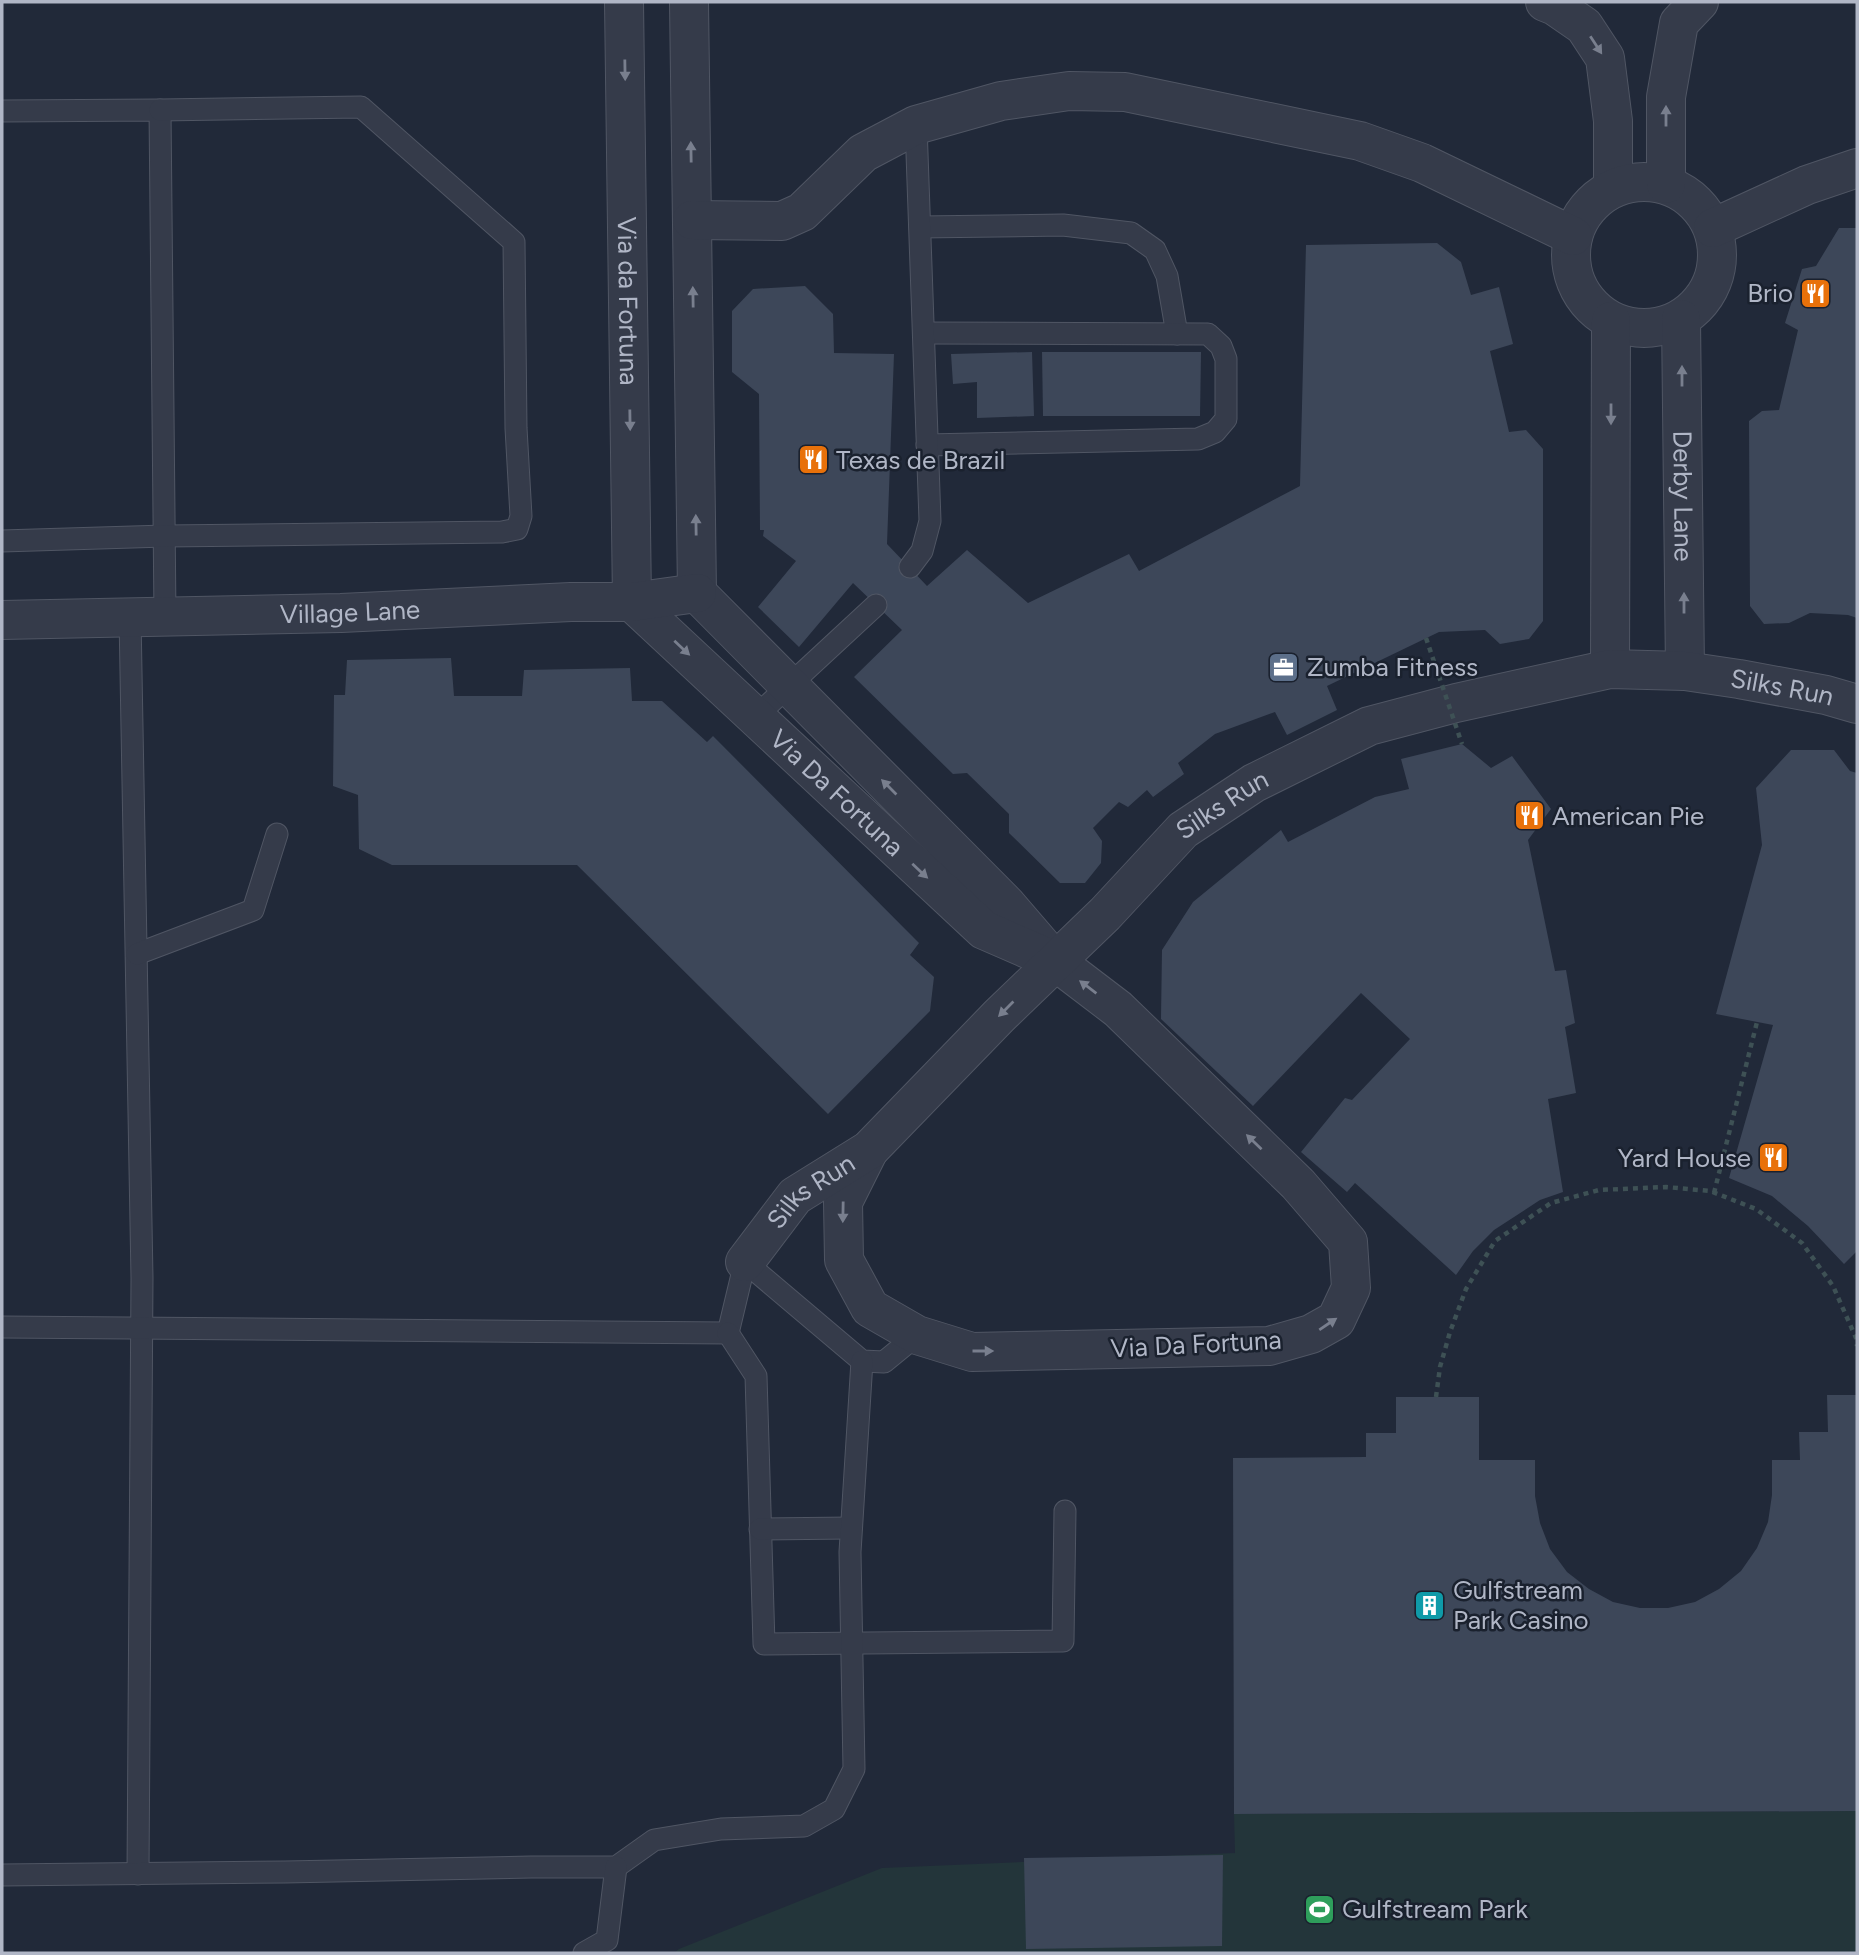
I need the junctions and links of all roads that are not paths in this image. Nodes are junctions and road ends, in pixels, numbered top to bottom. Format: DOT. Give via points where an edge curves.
graph roads {
  1 [pos="624,2"];
  2 [pos="689,2"];
  3 [pos="1545,2"];
  4 [pos="1699,2"];
  5 [pos="160,110"];
  6 [pos="2,111"];
  7 [pos="916,125"];
  8 [pos="1857,169"];
  9 [pos="1666,184"];
  10 [pos="1613,187"];
  11 [pos="692,220"];
  12 [pos="920,227"];
  13 [pos="1713,228"];
  14 [pos="1573,236"];
  15 [pos="1681,319"];
  16 [pos="1611,321"];
  17 [pos="923,333"];
  18 [pos="1177,334"];
  19 [pos="927,445"];
  20 [pos="165,536"];
  21 [pos="2,541"];
  22 [pos="910,567"];
  23 [pos="697,593"];
  24 [pos="632,602"];
  25 [pos="876,605"];
  26 [pos="148,617"];
  27 [pos="2,620"];
  28 [pos="1610,669"];
  29 [pos="1685,671"];
  30 [pos="788,686"];
  31 [pos="1857,704"];
  32 [pos="755,717"];
  33 [pos="277,834"];
  34 [pos="137,954"];
  35 [pos="1055,961"];
  36 [pos="869,1150"];
  37 [pos="745,1262"];
  38 [pos="2,1327"];
  39 [pos="142,1328"];
  40 [pos="728,1333"];
  41 [pos="917,1335"];
  42 [pos="862,1361"];
  43 [pos="1065,1511"];
  44 [pos="851,1528"];
  45 [pos="761,1529"];
  46 [pos="851,1643"];
  47 [pos="616,1867"];
  48 [pos="138,1874"];
  49 [pos="2,1875"];
  50 [pos="584,1953"];
  1 -- 24 [label="street, Via da Fortuna, one-way"];
  11 -- 2 [label="street, one-way"];
  3 -- 10 [label="street, one-way" via="1584,26 1605,58 1613,121"];
  9 -- 4 [label="street, one-way" via="1666,97 1679,23"];
  5 -- 6 [label="lane"];
  5 -- 20 [label="lane"];
  5 -- 20 [label="lane" via="361,107 514,242 521,516 517,529 502,533"];
  7 -- 11 [label="street" via="863,153 802,212 782,221"];
  7 -- 12 [label="lane"];
  7 -- 14 [label="street" via="1001,102 1069,91 1125,92 1360,141 1422,163"];
  8 -- 13 [label="street" via="1807,185"];
  9 -- 10 [label="street" via="1639,180"];
  9 -- 13 [label="street" via="1695,201"];
  10 -- 14 [label="street" via="1588,207"];
  23 -- 11 [label="street, one-way"];
  12 -- 17 [label="lane"];
  12 -- 18 [label="lane" via="1063,225 1131,233 1155,250 1167,276"];
  13 -- 15 [label="street" via="1717,262 1710,284 1706,295"];
  14 -- 16 [label="street" via="1576,280 1585,300"];
  15 -- 16 [label="street" via="1647,329"];
  29 -- 15 [label="street, Derby Lane, one-way"];
  16 -- 28 [label="street, one-way"];
  17 -- 18 [label="lane"];
  17 -- 19 [label="lane"];
  18 -- 19 [label="lane" via="1208,334 1221,346 1226,359 1226,419 1215,432 1198,439"];
  19 -- 22 [label="lane" via="930,521 922,551"];
  20 -- 21 [label="lane"];
  20 -- 26 [label="lane"];
  23 -- 24 [label="street, Village Lane"];
  23 -- 30 [label="street, Via Da Fortuna"];
  24 -- 26 [label="street, Village Lane"];
  24 -- 32 [label="street, Via Da Fortuna, one-way"];
  25 -- 30 [label="lane"];
  26 -- 27 [label="street, Village Lane"];
  26 -- 34 [label="lane"];
  28 -- 29 [label="street, Silks Run"];
  28 -- 35 [label="street, Silks Run" via="1369,726 1254,783 1184,830"];
  29 -- 31 [label="street, Silks Run"];
  30 -- 32 [label="lane"];
  35 -- 30 [label="street, Via Da Fortuna, one-way" via="1006,904"];
  32 -- 35 [label="street, Via Da Fortuna, one-way" via="984,930"];
  33 -- 34 [label="lane" via="253,910"];
  34 -- 39 [label="lane"];
  35 -- 36 [label="street, Silks Run, one-way"];
  41 -- 35 [label="street, Via Da Fortuna, one-way" via="972,1352 1269,1346 1311,1334 1336,1320 1351,1288 1349,1242 1297,1184 1118,1009"];
  36 -- 37 [label="street, Silks Run" via="795,1196"];
  36 -- 41 [label="street, Via Da Fortuna, one-way" via="843,1202 844,1260 870,1308"];
  37 -- 40 [label="lane"];
  37 -- 42 [label="lane"];
  38 -- 39 [label="lane"];
  39 -- 40 [label="lane"];
  39 -- 48 [label="lane"];
  40 -- 45 [label="lane" via="756,1376"];
  41 -- 42 [label="lane" via="884,1362"];
  42 -- 44 [label="lane"];
  43 -- 46 [label="lane" via="1063,1641"];
  44 -- 45 [label="lane"];
  44 -- 46 [label="lane"];
  45 -- 46 [label="lane" via="764,1644"];
  46 -- 47 [label="lane" via="854,1769 835,1810 804,1826 722,1829 654,1840"];
  47 -- 48 [label="lane"];
  47 -- 50 [label="lane" via="607,1940"];
  48 -- 49 [label="lane"];
}
